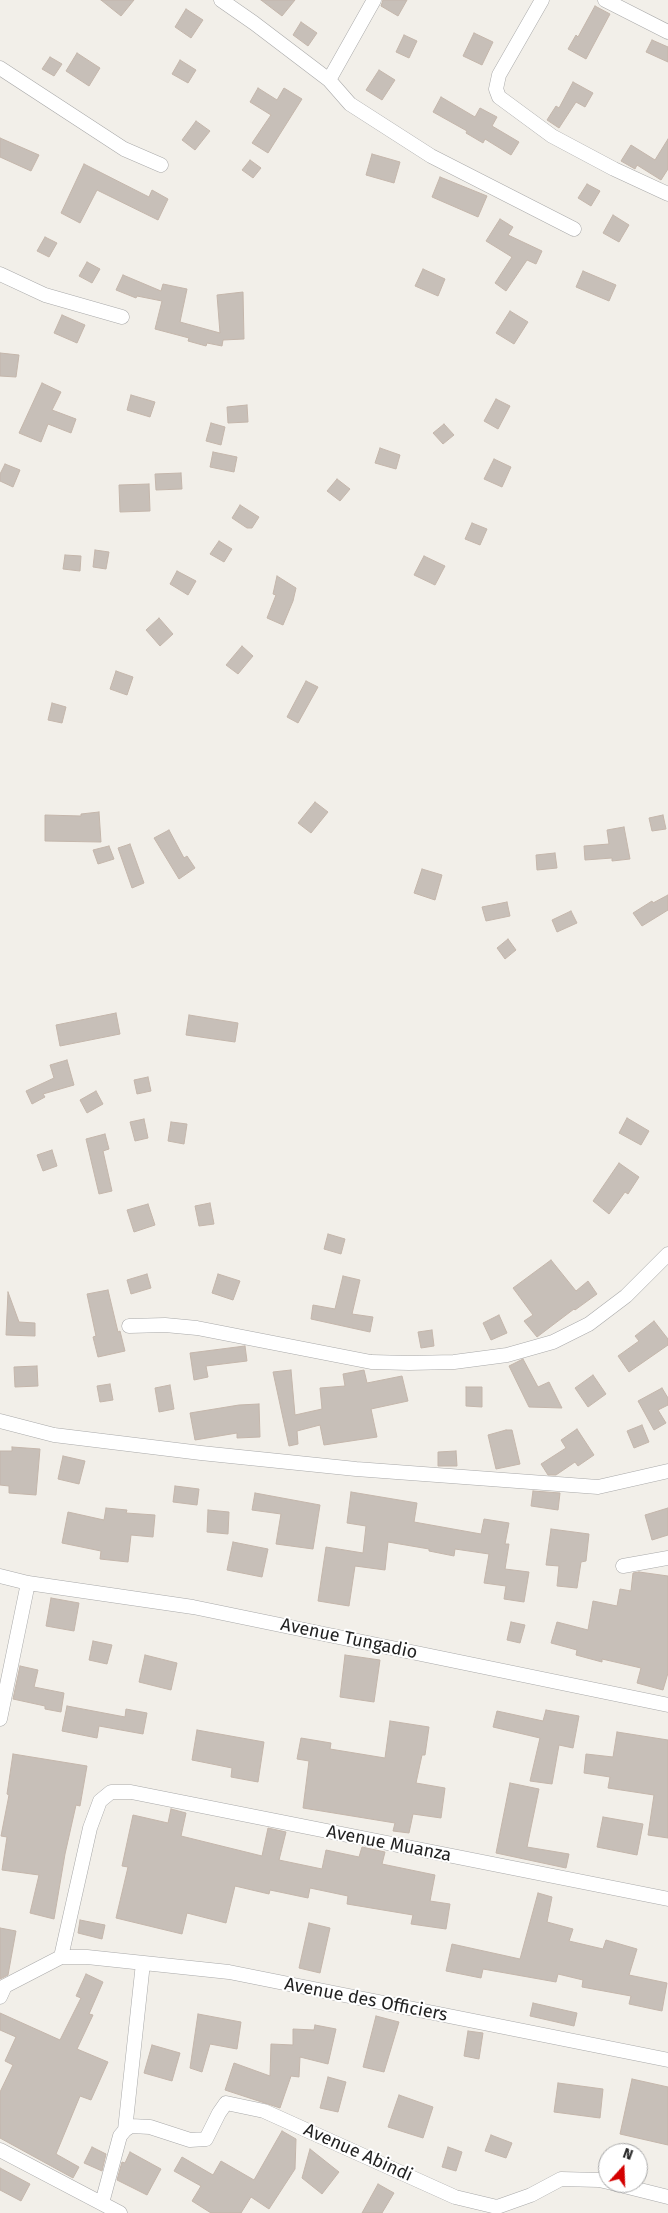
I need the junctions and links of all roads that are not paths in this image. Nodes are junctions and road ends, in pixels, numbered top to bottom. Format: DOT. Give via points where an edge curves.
graph roads {
  1 [pos="221,0"];
  2 [pos="374,0"];
  3 [pos="542,0"];
  4 [pos="605,0"];
  5 [pos="668,32"];
  6 [pos="0,68"];
  7 [pos="329,80"];
  8 [pos="161,165"];
  9 [pos="668,194"];
  10 [pos="574,229"];
  11 [pos="0,274"];
  12 [pos="122,317"];
  13 [pos="668,1254"];
  14 [pos="129,1326"];
  15 [pos="0,1421"];
  16 [pos="668,1472"];
  17 [pos="668,1558"];
  18 [pos="623,1566"];
  19 [pos="0,1576"];
  20 [pos="28,1583"];
  21 [pos="668,1705"];
  22 [pos="0,1719"];
  23 [pos="668,1899"];
  24 [pos="61,1957"];
  25 [pos="143,1963"];
  26 [pos="2,1989"];
  27 [pos="668,2060"];
  28 [pos="126,2130"];
  29 [pos="0,2150"];
  30 [pos="598,2180"];
  31 [pos="648,2192"];
  32 [pos="668,2197"];
  33 [pos="102,2203"];
  34 [pos="120,2213"];
  1 -- 7 [label="street"];
  2 -- 7 [label="street"];
  3 -- 9 [label="street" via="499,75 496,89 499,96 552,136"];
  4 -- 5 [label="street"];
  6 -- 8 [label="street" via="124,149"];
  7 -- 10 [label="street" via="350,104 431,156"];
  11 -- 12 [label="street" via="45,295"];
  13 -- 14 [label="street" via="626,1296 589,1324 553,1342 507,1355 454,1362 371,1362 197,1328"];
  15 -- 16 [label="street" via="54,1435 366,1470 598,1487"];
  17 -- 18 [label="street"];
  19 -- 20 [label="street, Avenue Tungadio"];
  20 -- 21 [label="street, Avenue Tungadio" via="193,1607"];
  20 -- 22 [label="street"];
  23 -- 24 [label="street, Avenue Muanza" via="131,1792 110,1792 100,1801 90,1828"];
  24 -- 25 [label="street, Avenue des Officiers" via="87,1956"];
  24 -- 26 [label="street"];
  25 -- 27 [label="street, Avenue des Officiers" via="229,1972"];
  25 -- 28 [label="street"];
  28 -- 30 [label="street, Avenue Abindi" via="131,2126 150,2126 190,2140 206,2139 226,2103 264,2111 455,2197 497,2207 531,2195 561,2179"];
  28 -- 33 [label="street" via="120,2136"];
  29 -- 33 [label="street"];
  31 -- 32 [label="street"];
  33 -- 34 [label="street"];
}
